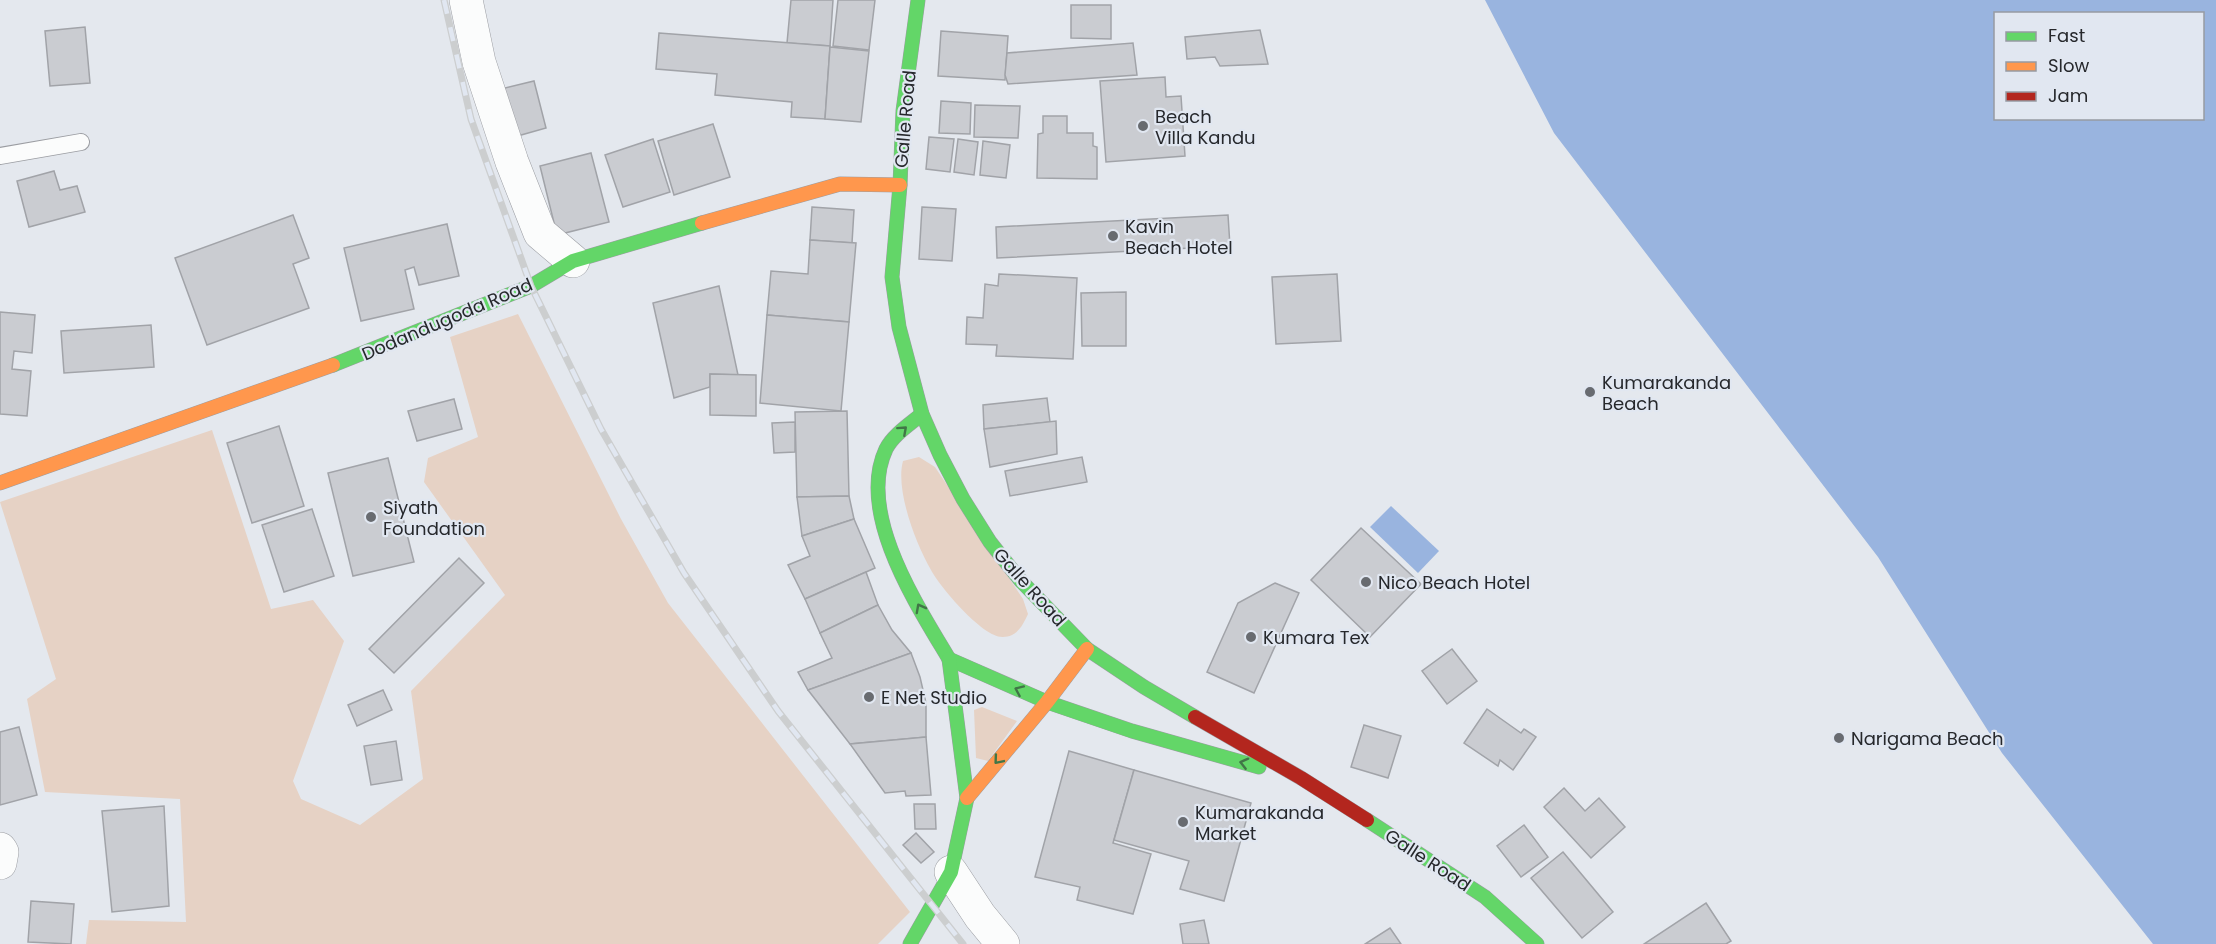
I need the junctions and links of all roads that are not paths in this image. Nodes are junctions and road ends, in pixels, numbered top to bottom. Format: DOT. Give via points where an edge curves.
graph roads {
  1 [pos="466,0"];
  2 [pos="918,0"];
  3 [pos="81,142"];
  4 [pos="0,156"];
  5 [pos="900,185"];
  6 [pos="573,261"];
  7 [pos="922,414"];
  8 [pos="0,483"];
  9 [pos="1087,649"];
  10 [pos="948,659"];
  11 [pos="1047,702"];
  12 [pos="1301,778"];
  13 [pos="967,798"];
  14 [pos="0,849"];
  15 [pos="0,864"];
  16 [pos="951,872"];
  17 [pos="910,944"];
  18 [pos="1003,944"];
  19 [pos="1537,944"];
  1 -- 6 [label="street" via="479,62 540,233"];
  2 -- 5 [label="main road, Galle Road" via="903,111"];
  3 -- 4 [label="lane"];
  5 -- 6 [label="main road, Dodandugoda Road" via="840,184"];
  5 -- 7 [label="main road, Galle Road" via="892,277"];
  6 -- 8 [label="main road, Dodandugoda Road" via="531,286 359,356"];
  7 -- 9 [label="main road, Galle Road" via="963,499 990,542 1021,581"];
  10 -- 7 [label="main road, one-way" via="906,581 883,525 876,486 885,450"];
  9 -- 11 [label="main road"];
  9 -- 12 [label="main road, Galle Road" via="1144,687"];
  11 -- 10 [label="main road, one-way"];
  10 -- 13 [label="main road"];
  12 -- 11 [label="main road, one-way" via="1184,747"];
  11 -- 13 [label="main road, one-way"];
  12 -- 19 [label="main road, Galle Road" via="1485,897"];
  13 -- 16 [label="main road"];
  14 -- 15 [label="street"];
  16 -- 17 [label="main road"];
  16 -- 18 [label="street"];
}
